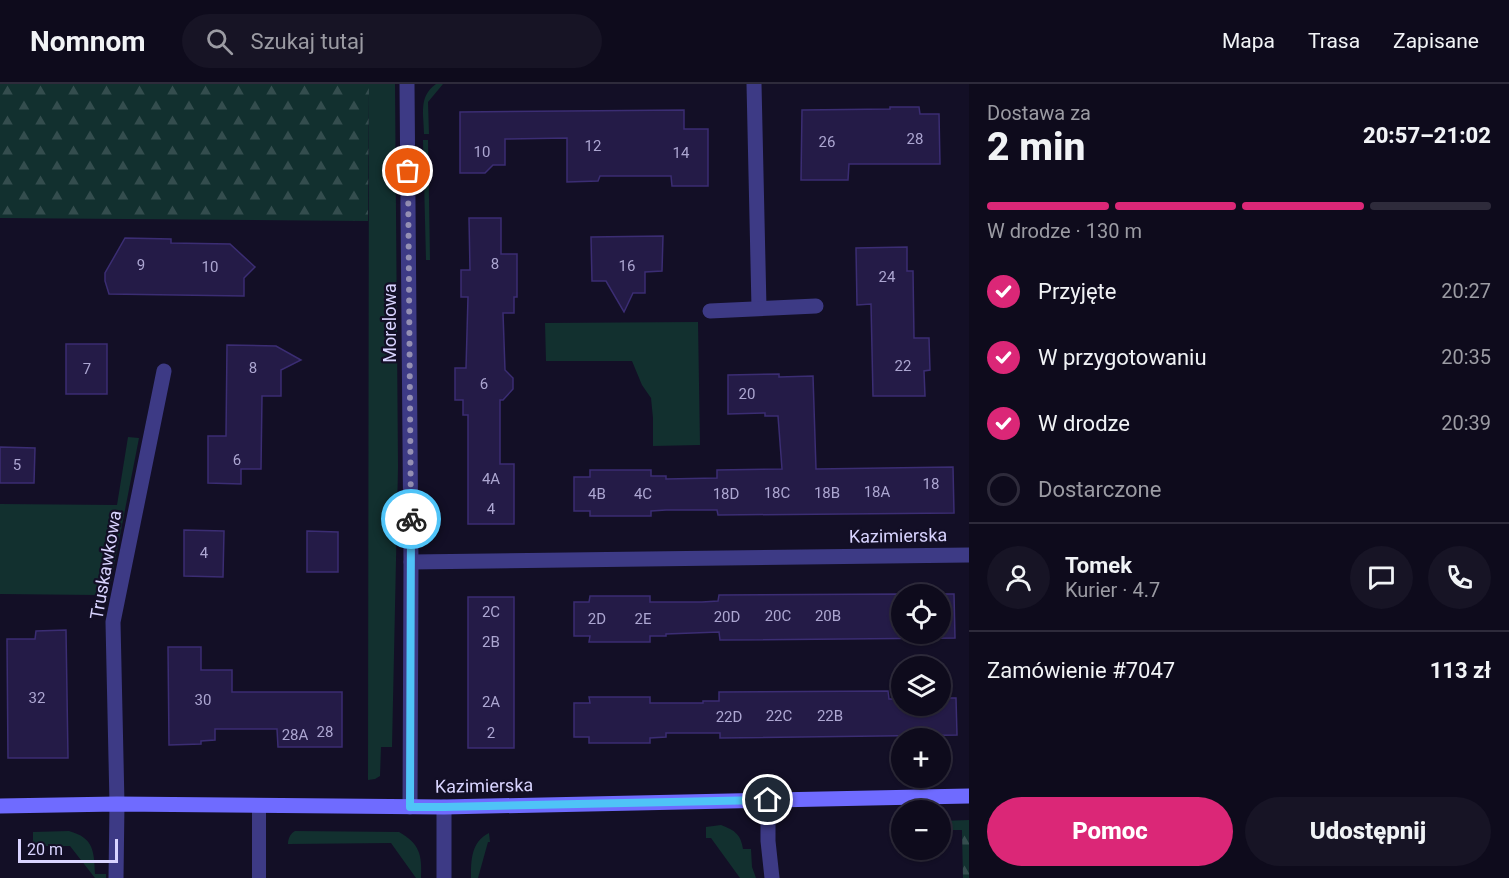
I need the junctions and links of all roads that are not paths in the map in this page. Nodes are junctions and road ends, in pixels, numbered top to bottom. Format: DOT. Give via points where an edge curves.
graph roads {
  1 [pos="407,84"];
  2 [pos="754,84"];
  3 [pos="816,306"];
  4 [pos="759,308"];
  5 [pos="710,311"];
  6 [pos="164,370"];
  7 [pos="969,555"];
  8 [pos="411,562"];
  9 [pos="969,796"];
  10 [pos="768,800"];
  11 [pos="117,804"];
  12 [pos="0,806"];
  13 [pos="259,806"];
  14 [pos="410,807"];
  15 [pos="444,807"];
  16 [pos="116,878"];
  17 [pos="259,878"];
  18 [pos="444,878"];
  19 [pos="772,878"];
  1 -- 8 [label="street, Morelowa"];
  2 -- 4 [label="street"];
  3 -- 4 [label="street"];
  4 -- 5 [label="street"];
  6 -- 11 [label="street, Truskawkowa" via="113,622"];
  7 -- 8 [label="street, Kazimierska"];
  8 -- 14 [label="street, Morelowa"];
  9 -- 10 [label="street, Kazimierska"];
  10 -- 15 [label="street, Kazimierska"];
  10 -- 19 [label="street"];
  11 -- 12 [label="street, Kazimierska"];
  11 -- 13 [label="street, Kazimierska"];
  11 -- 16 [label="street, Truskawkowa"];
  13 -- 14 [label="street, Kazimierska"];
  13 -- 17 [label="lane"];
  14 -- 15 [label="street, Kazimierska"];
  15 -- 18 [label="street"];
}
